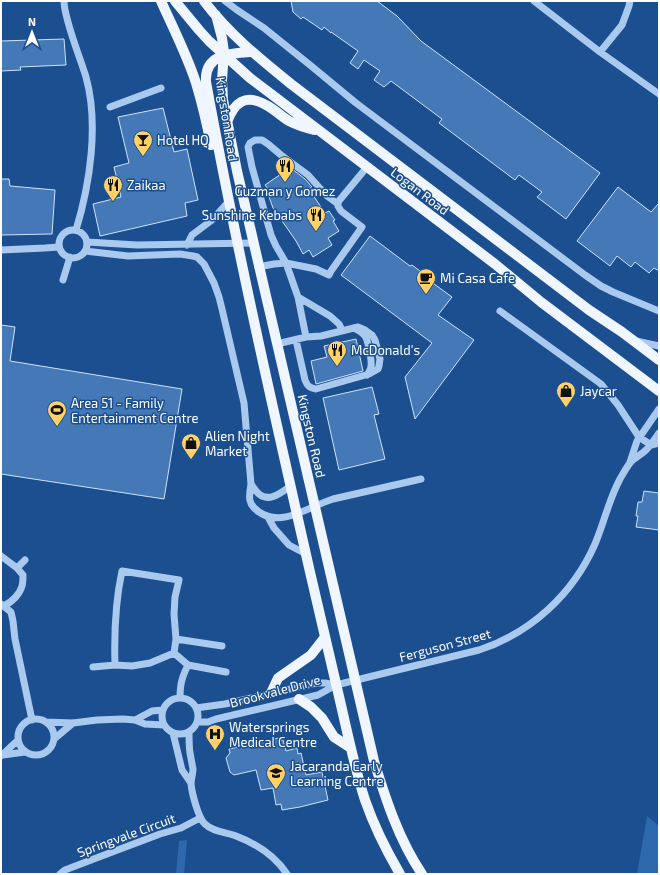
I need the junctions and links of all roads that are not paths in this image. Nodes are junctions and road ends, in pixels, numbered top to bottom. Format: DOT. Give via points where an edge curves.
graph roads {
  1 [pos="64,1"];
  2 [pos="161,1"];
  3 [pos="175,1"];
  4 [pos="204,1"];
  5 [pos="226,1"];
  6 [pos="534,1"];
  7 [pos="630,1"];
  8 [pos="216,15"];
  9 [pos="251,52"];
  10 [pos="600,52"];
  11 [pos="224,55"];
  12 [pos="162,88"];
  13 [pos="659,94"];
  14 [pos="110,107"];
  15 [pos="227,122"];
  16 [pos="319,130"];
  17 [pos="252,167"];
  18 [pos="367,167"];
  19 [pos="237,171"];
  20 [pos="224,177"];
  21 [pos="229,201"];
  22 [pos="338,204"];
  23 [pos="76,230"];
  24 [pos="87,242"];
  25 [pos="238,243"];
  26 [pos="253,243"];
  27 [pos="187,245"];
  28 [pos="59,247"];
  29 [pos="1,250"];
  30 [pos="85,251"];
  31 [pos="70,257"];
  32 [pos="286,263"];
  33 [pos="258,267"];
  34 [pos="63,280"];
  35 [pos="298,297"];
  36 [pos="500,311"];
  37 [pos="659,311"];
  38 [pos="342,330"];
  39 [pos="306,337"];
  40 [pos="296,340"];
  41 [pos="632,340"];
  42 [pos="277,344"];
  43 [pos="659,346"];
  44 [pos="659,360"];
  45 [pos="659,391"];
  46 [pos="659,409"];
  47 [pos="659,433"];
  48 [pos="639,438"];
  49 [pos="659,444"];
  50 [pos="651,445"];
  51 [pos="630,462"];
  52 [pos="421,479"];
  53 [pos="251,484"];
  54 [pos="291,486"];
  55 [pos="315,506"];
  56 [pos="297,514"];
  57 [pos="268,517"];
  58 [pos="306,554"];
  59 [pos="1,556"];
  60 [pos="25,560"];
  61 [pos="17,568"];
  62 [pos="3,605"];
  63 [pos="325,637"];
  64 [pos="176,639"];
  65 [pos="222,646"];
  66 [pos="174,653"];
  67 [pos="115,665"];
  68 [pos="188,665"];
  69 [pos="93,668"];
  70 [pos="226,672"];
  71 [pos="355,680"];
  72 [pos="336,685"];
  73 [pos="271,693"];
  74 [pos="180,698"];
  75 [pos="299,699"];
  76 [pos="196,708"];
  77 [pos="163,710"];
  78 [pos="32,720"];
  79 [pos="134,720"];
  80 [pos="46,722"];
  81 [pos="197,722"];
  82 [pos="73,724"];
  83 [pos="164,724"];
  84 [pos="189,732"];
  85 [pos="173,733"];
  86 [pos="54,739"];
  87 [pos="18,740"];
  88 [pos="351,748"];
  89 [pos="25,752"];
  90 [pos="2,756"];
  91 [pos="191,783"];
  92 [pos="200,818"];
  93 [pos="60,874"];
  94 [pos="287,874"];
  95 [pos="400,874"];
  96 [pos="422,874"];
  1 -- 23 [label="street" via="71,36 86,79 92,115 92,147 87,188"];
  2 -- 20 [label="main road" via="195,82 215,161"];
  3 -- 11 [label="main road, Logan Road" via="198,30"];
  4 -- 8 [label="main road, Logan Road"];
  5 -- 37 [label="street" via="584,275 613,292"];
  6 -- 10 [label="street"];
  7 -- 10 [label="street" via="622,25"];
  8 -- 9 [label="main road, Logan Road"];
  8 -- 11 [label="main road"];
  9 -- 11 [label="main road"];
  9 -- 41 [label="main road, Logan Road" via="341,123"];
  10 -- 13 [label="street"];
  11 -- 15 [label="main road, Kingston Road" via="222,92"];
  11 -- 16 [label="main road, Logan Road"];
  11 -- 20 [label="main road, Kingston Road" via="210,63 206,78"];
  12 -- 14 [label="street"];
  15 -- 16 [label="main road" via="237,104 244,100 252,100 266,105 296,124"];
  15 -- 19 [label="main road, Kingston Road"];
  16 -- 18 [label="main road, Logan Road"];
  17 -- 19 [label="street"];
  17 -- 22 [label="street" via="248,147 255,140 262,140 308,175"];
  17 -- 32 [label="street" via="271,235"];
  18 -- 22 [label="street"];
  18 -- 45 [label="main road, Logan Road"];
  19 -- 26 [label="main road, Kingston Road"];
  20 -- 21 [label="main road, Kingston Road"];
  21 -- 25 [label="main road, Kingston Road"];
  21 -- 27 [label="street" via="212,220 192,235"];
  22 -- 32 [label="street" via="341,211 362,227 329,275 316,269"];
  23 -- 24 [label="street" via="83,234"];
  23 -- 28 [label="street" via="63,234"];
  24 -- 27 [label="street"];
  24 -- 30 [label="street"];
  25 -- 26 [label="street"];
  25 -- 27 [label="street"];
  25 -- 54 [label="main road, Kingston Road"];
  26 -- 33 [label="main road, Kingston Road"];
  28 -- 29 [label="street"];
  28 -- 31 [label="street" via="63,254"];
  30 -- 31 [label="street" via="74,258"];
  30 -- 53 [label="street" via="128,256 180,254 197,257 207,268 222,309 244,403"];
  31 -- 34 [label="street"];
  32 -- 33 [label="street"];
  32 -- 35 [label="street"];
  33 -- 42 [label="main road, Kingston Road"];
  35 -- 38 [label="street" via="330,316"];
  35 -- 39 [label="street"];
  36 -- 48 [label="street" via="601,384"];
  38 -- 39 [label="street" via="322,336"];
  38 -- 40 [label="street" via="358,327 372,335 380,359 378,369 367,375 316,389 311,388 305,380"];
  39 -- 40 [label="street"];
  40 -- 42 [label="street"];
  41 -- 43 [label="street"];
  41 -- 44 [label="main road, Logan Road"];
  42 -- 55 [label="main road, Kingston Road"];
  46 -- 48 [label="street, Ferguson Street"];
  47 -- 50 [label="street, Ferguson Street"];
  48 -- 50 [label="street"];
  48 -- 51 [label="street, Ferguson Street"];
  49 -- 50 [label="street"];
  50 -- 51 [label="street, Ferguson Street"];
  51 -- 71 [label="street, Ferguson Street" via="616,486 583,568 561,598 537,620 492,646"];
  52 -- 55 [label="street" via="338,498"];
  53 -- 54 [label="street" via="264,497 272,497"];
  53 -- 57 [label="street" via="251,503 257,511"];
  54 -- 56 [label="main road, Kingston Road"];
  55 -- 56 [label="street"];
  55 -- 71 [label="main road, Kingston Road"];
  56 -- 57 [label="street" via="281,518"];
  56 -- 58 [label="main road, Kingston Road"];
  57 -- 58 [label="street" via="289,545"];
  58 -- 63 [label="main road, Kingston Road"];
  59 -- 61 [label="street"];
  60 -- 61 [label="street"];
  61 -- 62 [label="street" via="23,575 22,586 10,603"];
  62 -- 78 [label="street" via="11,612"];
  63 -- 72 [label="main road, Kingston Road"];
  63 -- 73 [label="main road" via="311,655 278,678"];
  64 -- 65 [label="street"];
  64 -- 66 [label="street"];
  64 -- 67 [label="street" via="174,614 179,580 122,572 116,612"];
  66 -- 67 [label="street" via="150,663"];
  66 -- 68 [label="street"];
  67 -- 69 [label="street"];
  68 -- 70 [label="street"];
  68 -- 74 [label="street" via="182,676"];
  71 -- 72 [label="street, Ferguson Street"];
  71 -- 96 [label="main road, Kingston Road" via="374,761 388,803 405,845"];
  72 -- 73 [label="street, Brookvale Drive" via="320,682"];
  72 -- 75 [label="street, Brookvale Drive" via="318,695"];
  72 -- 88 [label="main road, Kingston Road"];
  73 -- 76 [label="street, Brookvale Drive"];
  74 -- 76 [label="street" via="190,701"];
  74 -- 77 [label="street" via="170,701"];
  75 -- 81 [label="street, Brookvale Drive" via="208,722"];
  75 -- 88 [label="main road" via="322,718 334,737"];
  76 -- 81 [label="street"];
  77 -- 79 [label="street" via="152,711"];
  77 -- 83 [label="street"];
  78 -- 80 [label="street"];
  78 -- 87 [label="street" via="20,728"];
  79 -- 82 [label="street" via="97,720"];
  79 -- 83 [label="street" via="145,724"];
  80 -- 82 [label="street"];
  80 -- 86 [label="street" via="52,729"];
  81 -- 84 [label="street"];
  82 -- 86 [label="street"];
  83 -- 85 [label="street"];
  84 -- 85 [label="street"];
  84 -- 91 [label="street"];
  85 -- 91 [label="street" via="182,770"];
  86 -- 89 [label="street" via="44,754 32,755"];
  87 -- 89 [label="street"];
  87 -- 90 [label="street"];
  88 -- 95 [label="main road, Kingston Road" via="370,812"];
  89 -- 90 [label="street"];
  91 -- 92 [label="street"];
  92 -- 93 [label="street, Springvale Circuit" via="181,828 99,857"];
  92 -- 94 [label="street" via="209,827 241,838 266,852"];
}
